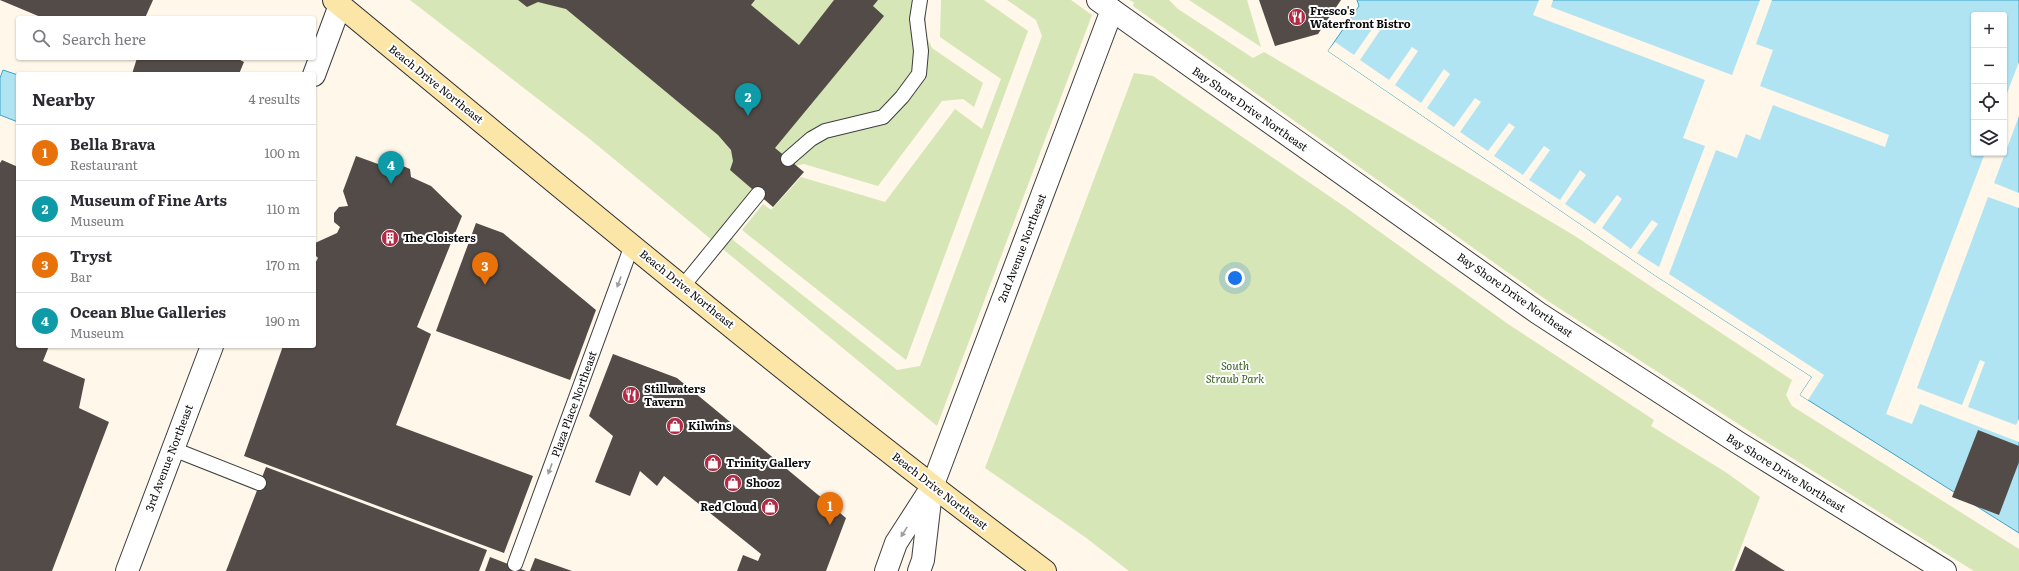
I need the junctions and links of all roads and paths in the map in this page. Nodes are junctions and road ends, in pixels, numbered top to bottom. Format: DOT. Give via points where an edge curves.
graph roads {
  1 [pos="920,0"];
  2 [pos="337,3"];
  3 [pos="1109,3"];
  4 [pos="315,72"];
  5 [pos="788,159"];
  6 [pos="758,194"];
  7 [pos="632,245"];
  8 [pos="683,286"];
  9 [pos="211,348"];
  10 [pos="173,449"];
  11 [pos="259,483"];
  12 [pos="932,487"];
  13 [pos="515,564"];
  14 [pos="127,571"];
  15 [pos="886,571"];
  16 [pos="919,571"];
  17 [pos="1045,571"];
  18 [pos="1945,571"];
  1 -- 5 [label="lane" via="917,19 921,51 919,74 902,97 883,117 825,131 811,139"];
  2 -- 4 [label="street"];
  2 -- 7 [label="street, Beach Drive Northeast"];
  3 -- 12 [label="street, 2nd Avenue Northeast"];
  3 -- 18 [label="street, Bay Shore Drive Northeast" via="1538,313 1737,442"];
  6 -- 8 [label="lane"];
  7 -- 8 [label="street, Beach Drive Northeast"];
  7 -- 13 [label="lane, Plaza Place Northeast, one-way"];
  8 -- 12 [label="street, Beach Drive Northeast"];
  9 -- 10 [label="street, 3rd Avenue Northeast"];
  10 -- 11 [label="lane"];
  10 -- 14 [label="street, 3rd Avenue Northeast"];
  12 -- 15 [label="street, 2nd Avenue Northeast, one-way" via="896,543"];
  12 -- 16 [label="street, 2nd Avenue Northeast" via="923,560"];
  12 -- 17 [label="street, Beach Drive Northeast"];
}
